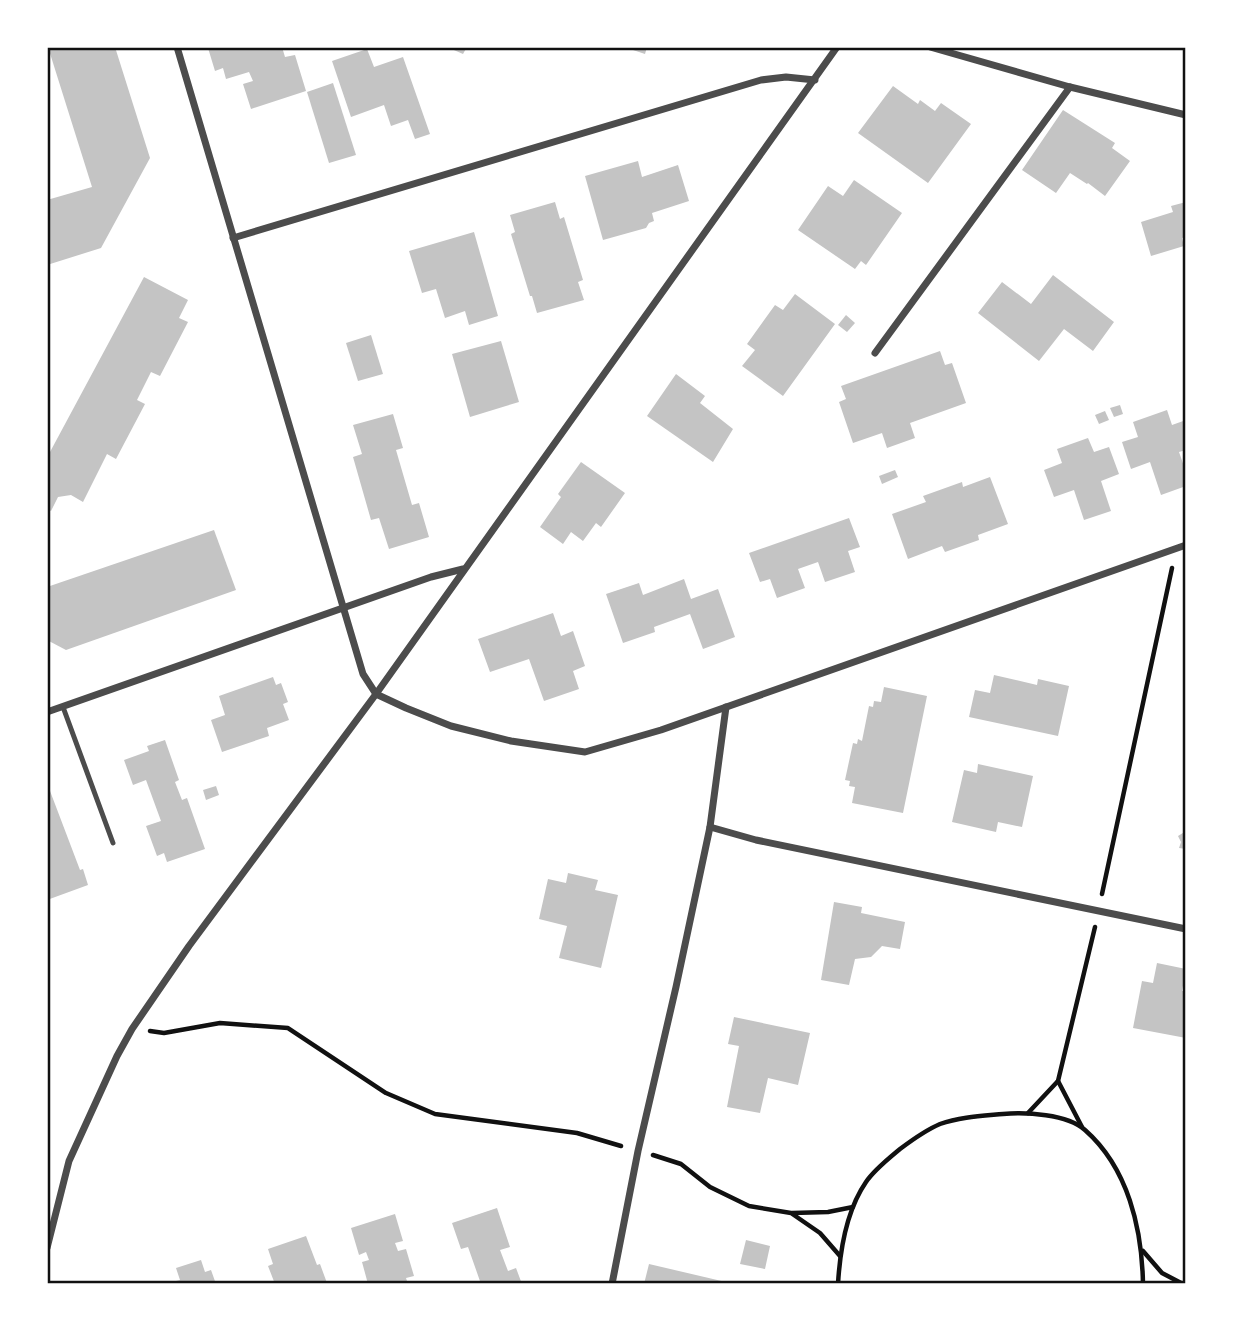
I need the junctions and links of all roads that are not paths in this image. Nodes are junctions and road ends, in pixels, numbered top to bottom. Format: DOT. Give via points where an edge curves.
graph roads {
  1 [pos="177,47"];
  2 [pos="837,47"];
  3 [pos="930,47"];
  4 [pos="815,80"];
  5 [pos="1070,87"];
  6 [pos="1186,116"];
  7 [pos="233,238"];
  8 [pos="876,352"];
  9 [pos="1186,545"];
  10 [pos="464,569"];
  11 [pos="344,608"];
  12 [pos="376,694"];
  13 [pos="63,707"];
  14 [pos="726,707"];
  15 [pos="47,712"];
  16 [pos="710,827"];
  17 [pos="113,844"];
  18 [pos="1186,929"];
  19 [pos="47,1248"];
  20 [pos="612,1284"];
  1 -- 7 [label="street"];
  2 -- 4 [label="street"];
  3 -- 5 [label="street"];
  4 -- 7 [label="street" via="761,80"];
  4 -- 10 [label="street"];
  5 -- 6 [label="street"];
  5 -- 8 [label="street"];
  7 -- 11 [label="street"];
  9 -- 14 [label="street"];
  10 -- 11 [label="street"];
  10 -- 12 [label="street"];
  11 -- 12 [label="street" via="363,674"];
  11 -- 13 [label="street"];
  12 -- 14 [label="street" via="451,726 585,752"];
  12 -- 19 [label="street" via="132,1029 69,1161"];
  13 -- 15 [label="street"];
  13 -- 17 [label="lane"];
  14 -- 16 [label="street"];
  16 -- 18 [label="street"];
  16 -- 20 [label="street"];
}
